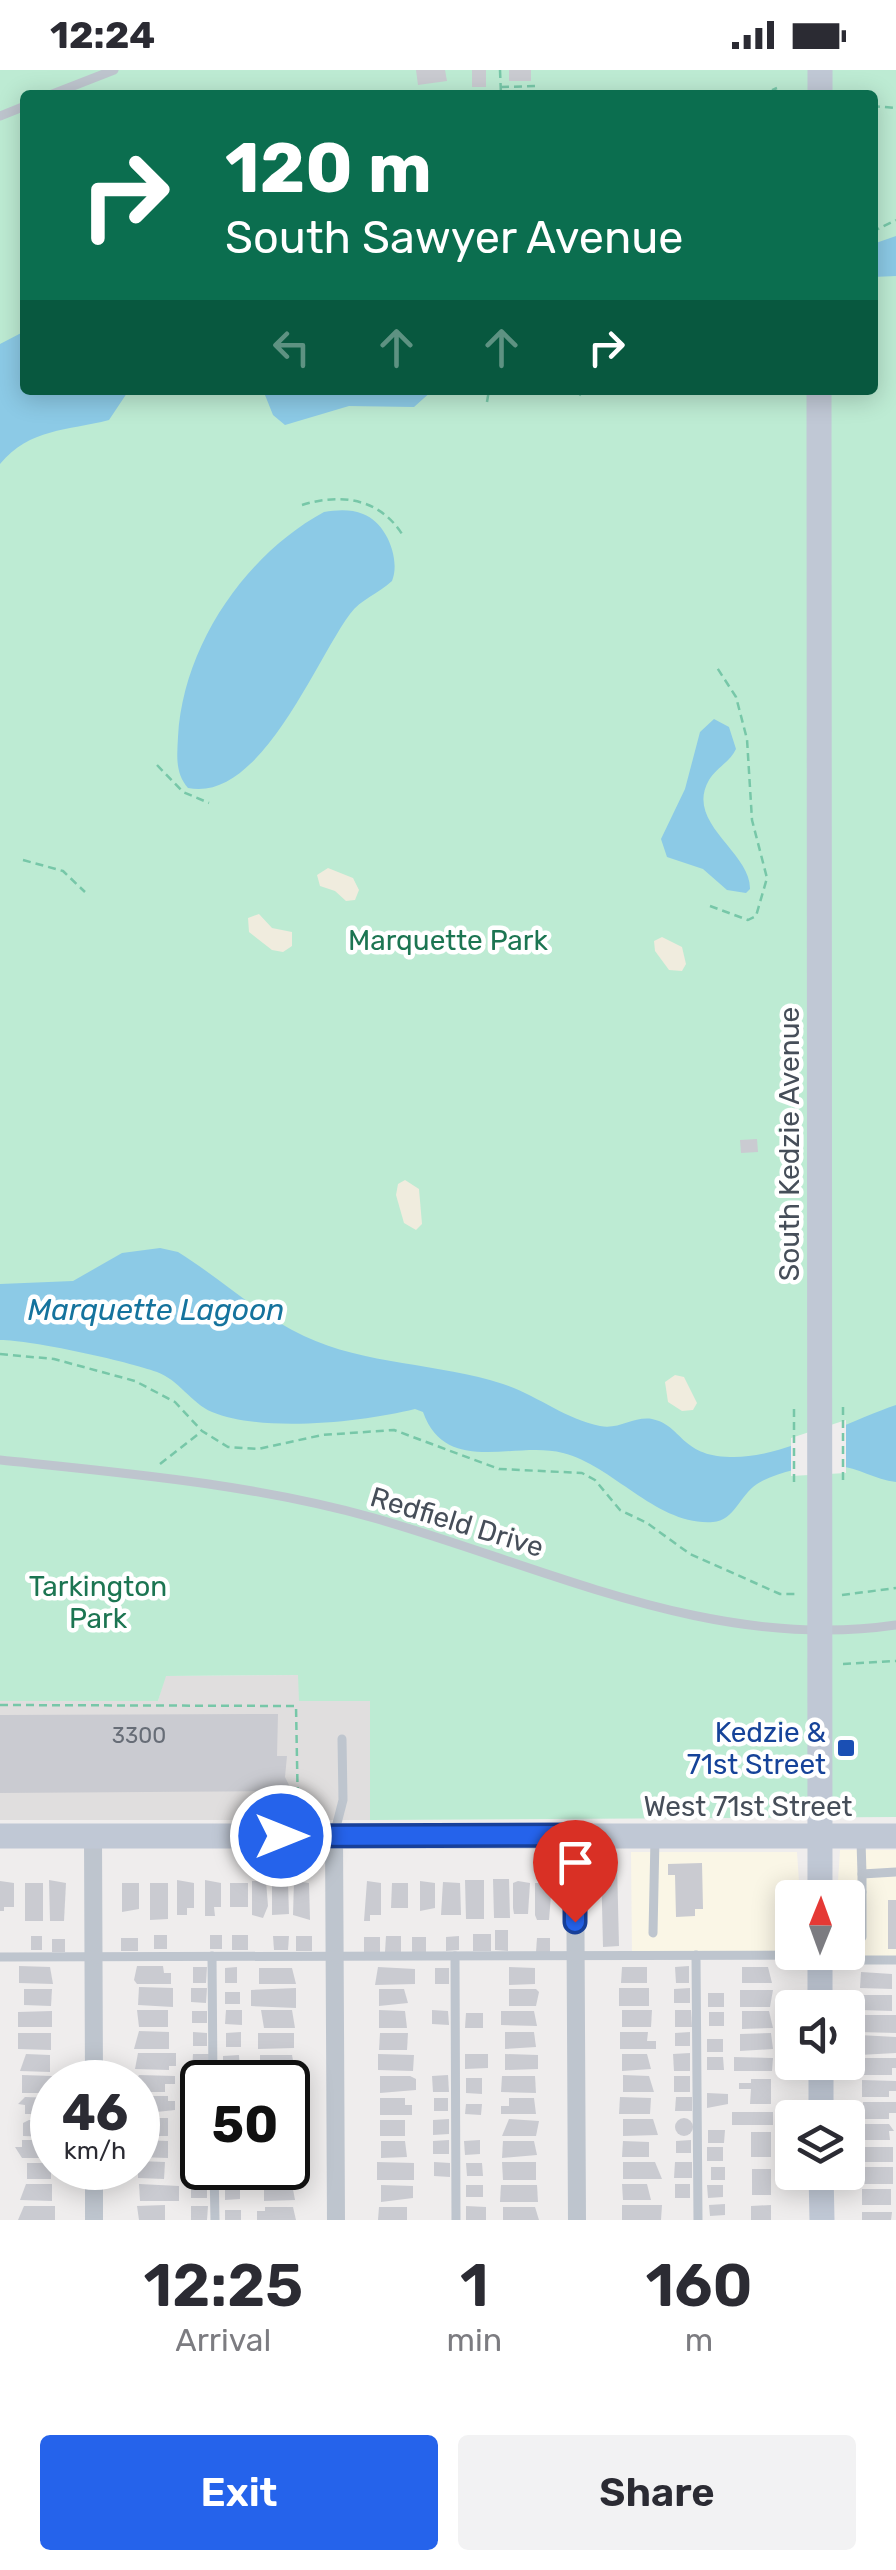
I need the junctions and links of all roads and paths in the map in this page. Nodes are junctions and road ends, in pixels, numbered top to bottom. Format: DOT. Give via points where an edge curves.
graph roads {
  1 [pos="114,70"];
  2 [pos="500,70"];
  3 [pos="501,87"];
  4 [pos="777,88"];
  5 [pos="63,90"];
  6 [pos="536,90"];
  7 [pos="772,90"];
  8 [pos="488,395"];
  9 [pos="581,395"];
  10 [pos="818,395"];
  11 [pos="583,397"];
  12 [pos="487,402"];
  13 [pos="302,505"];
  14 [pos="402,534"];
  15 [pos="716,666"];
  16 [pos="157,765"];
  17 [pos="209,803"];
  18 [pos="23,860"];
  19 [pos="85,892"];
  20 [pos="710,906"];
  21 [pos="0,1354"];
  22 [pos="819,1407"];
  23 [pos="202,1431"];
  24 [pos="0,1460"];
  25 [pos="144,1476"];
  26 [pos="819,1482"];
  27 [pos="896,1588"];
  28 [pos="796,1594"];
  29 [pos="840,1595"];
  30 [pos="896,1625"];
  31 [pos="820,1632"];
  32 [pos="896,1662"];
  33 [pos="841,1664"];
  34 [pos="0,1704"];
  35 [pos="342,1739"];
  36 [pos="298,1816"];
  37 [pos="575,1835"];
  38 [pos="655,1835"];
  39 [pos="0,1836"];
  40 [pos="92,1836"];
  41 [pos="334,1836"];
  42 [pos="820,1836"];
  43 [pos="862,1836"];
  44 [pos="896,1836"];
  45 [pos="896,1872"];
  46 [pos="862,1874"];
  47 [pos="820,1880"];
  48 [pos="862,1880"];
  49 [pos="653,1933"];
  50 [pos="212,1956"];
  51 [pos="336,1956"];
  52 [pos="455,1956"];
  53 [pos="575,1956"];
  54 [pos="696,1956"];
  55 [pos="775,1956"];
  56 [pos="0,1957"];
  57 [pos="93,1957"];
  58 [pos="865,1958"];
  59 [pos="896,1960"];
  60 [pos="94,2060"];
  61 [pos="214,2060"];
  62 [pos="94,2190"];
  63 [pos="214,2190"];
  64 [pos="822,2190"];
  65 [pos="94,2220"];
  66 [pos="215,2220"];
  67 [pos="336,2220"];
  68 [pos="456,2220"];
  69 [pos="577,2220"];
  70 [pos="698,2220"];
  71 [pos="822,2220"];
  1 -- 5 [label="lane"];
  2 -- 3 [label="path"];
  3 -- 6 [label="path"];
  4 -- 7 [label="path"];
  8 -- 12 [label="path"];
  9 -- 11 [label="path"];
  10 -- 22 [label="main road, South Kedzie Avenue"];
  13 -- 14 [label="path" via="334,498 374,506"];
  15 -- 20 [label="path" via="743,717 766,892 748,920"];
  16 -- 17 [label="path" via="183,792"];
  18 -- 19 [label="path" via="62,871"];
  21 -- 23 [label="path" via="68,1362 135,1381 175,1402"];
  22 -- 26 [label="main road, South Kedzie Avenue"];
  22 -- 26 [label="path"];
  22 -- 26 [label="path"];
  23 -- 25 [label="path"];
  23 -- 28 [label="path" via="228,1447 258,1448 394,1430 499,1468 582,1473 620,1510 690,1554 780,1594"];
  24 -- 25 [label="lane, Redfield Drive"];
  25 -- 31 [label="lane, Redfield Drive" via="372,1518 711,1621"];
  26 -- 31 [label="main road, South Kedzie Avenue"];
  27 -- 29 [label="path"];
  30 -- 31 [label="lane, Redfield Drive"];
  31 -- 42 [label="main road, South Kedzie Avenue"];
  32 -- 33 [label="path"];
  34 -- 36 [label="path" via="296,1706"];
  35 -- 41 [label="lane" via="343,1800"];
  37 -- 38 [label="main road, West 71st Street"];
  37 -- 41 [label="main road, West 71st Street"];
  37 -- 53 [label="street"];
  38 -- 42 [label="main road, West 71st Street"];
  38 -- 49 [label="lane"];
  39 -- 40 [label="main road, West 71st Street"];
  40 -- 41 [label="main road, West 71st Street"];
  40 -- 57 [label="street"];
  41 -- 51 [label="street"];
  42 -- 43 [label="main road, West 71st Street"];
  42 -- 47 [label="main road, South Kedzie Avenue"];
  43 -- 44 [label="main road, West 71st Street"];
  43 -- 46 [label="lane"];
  45 -- 46 [label="lane"];
  46 -- 48 [label="lane"];
  50 -- 51 [label="lane"];
  50 -- 57 [label="lane"];
  50 -- 61 [label="lane"];
  51 -- 52 [label="lane"];
  51 -- 67 [label="street"];
  52 -- 53 [label="lane"];
  52 -- 68 [label="lane"];
  53 -- 54 [label="lane"];
  53 -- 69 [label="street"];
  54 -- 55 [label="lane"];
  54 -- 70 [label="lane"];
  56 -- 57 [label="lane"];
  57 -- 60 [label="street"];
  58 -- 59 [label="lane"];
  62 -- 65 [label="street"];
  63 -- 66 [label="lane"];
  64 -- 71 [label="main road"];
}
